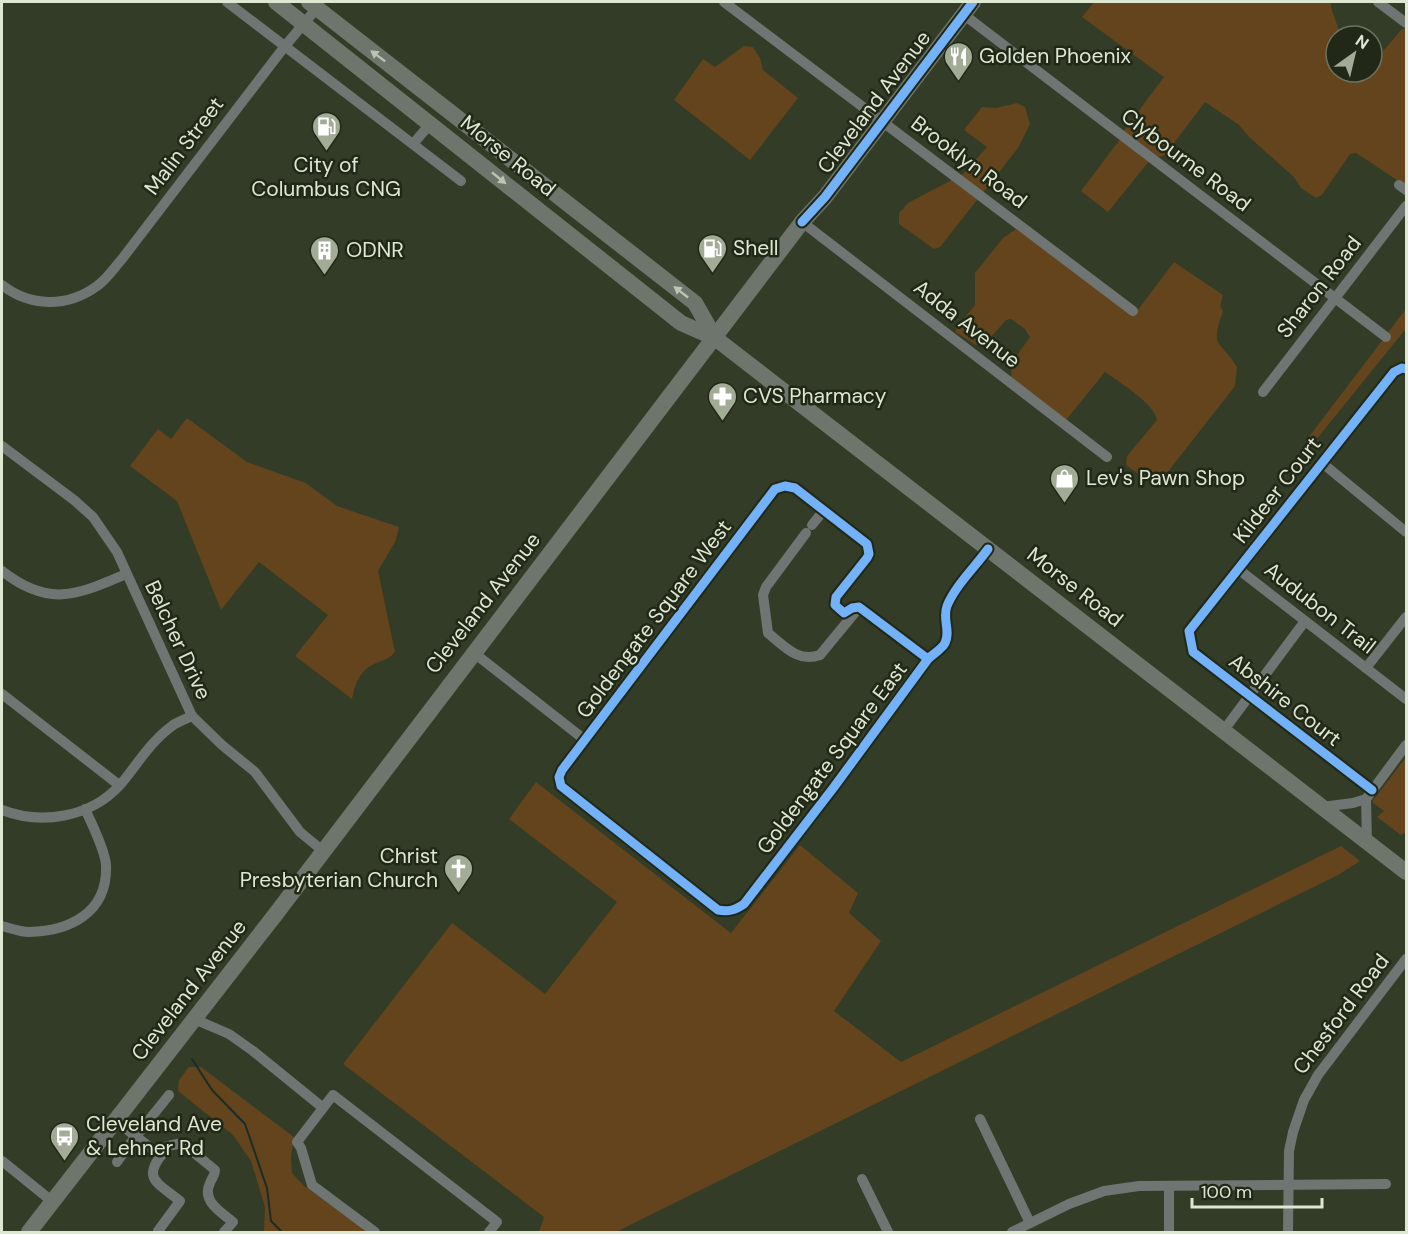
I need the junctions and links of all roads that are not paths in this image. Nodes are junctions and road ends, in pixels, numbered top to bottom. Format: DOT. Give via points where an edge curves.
graph roads {
  1 [pos="227,2"];
  2 [pos="276,2"];
  3 [pos="724,2"];
  4 [pos="1378,2"];
  5 [pos="313,5"];
  6 [pos="968,8"];
  7 [pos="1407,23"];
  8 [pos="305,24"];
  9 [pos="285,46"];
  10 [pos="365,71"];
  11 [pos="445,107"];
  12 [pos="882,120"];
  13 [pos="431,123"];
  14 [pos="413,144"];
  15 [pos="527,172"];
  16 [pos="461,181"];
  17 [pos="1407,206"];
  18 [pos="802,222"];
  19 [pos="2,285"];
  20 [pos="1336,298"];
  21 [pos="1133,311"];
  22 [pos="1386,337"];
  23 [pos="716,338"];
  24 [pos="1407,369"];
  25 [pos="1263,392"];
  26 [pos="2,446"];
  27 [pos="1107,457"];
  28 [pos="1321,462"];
  29 [pos="824,510"];
  30 [pos="1407,532"];
  31 [pos="988,549"];
  32 [pos="1238,569"];
  33 [pos="2,571"];
  34 [pos="126,574"];
  35 [pos="859,607"];
  36 [pos="1407,617"];
  37 [pos="1305,621"];
  38 [pos="1189,631"];
  39 [pos="474,653"];
  40 [pos="928,659"];
  41 [pos="1366,668"];
  42 [pos="2,694"];
  43 [pos="1250,696"];
  44 [pos="1407,699"];
  45 [pos="192,716"];
  46 [pos="1224,730"];
  47 [pos="585,740"];
  48 [pos="1407,744"];
  49 [pos="562,770"];
  50 [pos="119,785"];
  51 [pos="1369,794"];
  52 [pos="1321,807"];
  53 [pos="85,809"];
  54 [pos="2,810"];
  55 [pos="1367,843"];
  56 [pos="323,851"];
  57 [pos="1407,872"];
  58 [pos="2,926"];
  59 [pos="1407,959"];
  60 [pos="194,1019"];
  61 [pos="169,1095"];
  62 [pos="322,1107"];
  63 [pos="980,1119"];
  64 [pos="116,1121"];
  65 [pos="135,1136"];
  66 [pos="161,1156"];
  67 [pos="2,1161"];
  68 [pos="117,1162"];
  69 [pos="862,1179"];
  70 [pos="1386,1184"];
  71 [pos="1288,1186"];
  72 [pos="1169,1187"];
  73 [pos="53,1202"];
  74 [pos="1030,1223"];
  75 [pos="29,1233"];
  76 [pos="160,1233"];
  77 [pos="224,1233"];
  78 [pos="375,1233"];
  79 [pos="489,1233"];
  80 [pos="888,1233"];
  81 [pos="1012,1233"];
  82 [pos="1169,1233"];
  83 [pos="1287,1233"];
  1 -- 9 [label="street"];
  2 -- 8 [label="main road, Morse Road"];
  3 -- 12 [label="street, Brooklyn Road"];
  4 -- 7 [label="street"];
  5 -- 8 [label="street, Malin Street"];
  11 -- 5 [label="main road, Morse Road, one-way"];
  6 -- 12 [label="main road, Cleveland Avenue"];
  6 -- 20 [label="street, Clybourne Road"];
  8 -- 9 [label="street, Malin Street"];
  8 -- 10 [label="main road, Morse Road"];
  9 -- 14 [label="street"];
  9 -- 19 [label="street, Malin Street" via="98,286 74,298 44,303"];
  10 -- 11 [label="main road" via="433,107"];
  10 -- 13 [label="main road, Morse Road"];
  11 -- 15 [label="main road, Morse Road"];
  12 -- 18 [label="main road, Cleveland Avenue"];
  12 -- 21 [label="street, Brooklyn Road"];
  13 -- 14 [label="street"];
  13 -- 15 [label="main road" via="456,132"];
  13 -- 23 [label="main road, Morse Road, one-way" via="681,322"];
  14 -- 16 [label="street"];
  23 -- 15 [label="main road, Morse Road, one-way" via="695,303"];
  17 -- 20 [label="street, Sharon Road"];
  18 -- 23 [label="main road, Cleveland Avenue"];
  18 -- 27 [label="street, Adda Avenue"];
  20 -- 22 [label="street, Clybourne Road"];
  20 -- 25 [label="street, Sharon Road"];
  23 -- 31 [label="main road, Morse Road"];
  23 -- 39 [label="main road, Cleveland Avenue"];
  24 -- 28 [label="street, Kildeer Court" via="1394,372"];
  26 -- 34 [label="street, Belcher Drive" via="93,516 117,552"];
  28 -- 30 [label="street"];
  28 -- 32 [label="street, Kildeer Court"];
  29 -- 35 [label="street" via="869,549 867,558 834,601 843,613"];
  29 -- 35 [label="street" via="766,587 763,595 768,633 797,656 820,656"];
  29 -- 47 [label="street, Goldengate Square West" via="795,488 775,489"];
  31 -- 40 [label="street, Goldengate Square East" via="953,595 946,608 945,644"];
  31 -- 46 [label="main road, Morse Road"];
  32 -- 37 [label="street, Audubon Trail"];
  32 -- 38 [label="street, Kildeer Court"];
  33 -- 34 [label="street" via="27,587 47,594 68,595"];
  34 -- 45 [label="street, Belcher Drive"];
  35 -- 40 [label="street"];
  36 -- 41 [label="street"];
  37 -- 41 [label="street, Audubon Trail"];
  37 -- 43 [label="street"];
  38 -- 43 [label="street, Abshire Court" via="1193,652"];
  39 -- 47 [label="street"];
  39 -- 56 [label="main road, Cleveland Avenue"];
  40 -- 49 [label="street, Goldengate Square East" via="834,787 744,904 736,909 718,910 566,792 559,777"];
  41 -- 44 [label="street, Audubon Trail"];
  42 -- 50 [label="street"];
  43 -- 46 [label="street"];
  43 -- 51 [label="street, Abshire Court"];
  45 -- 50 [label="street" via="172,726 149,747"];
  45 -- 56 [label="street, Belcher Drive" via="255,772 300,832"];
  46 -- 52 [label="main road, Morse Road"];
  47 -- 49 [label="street, Goldengate Square West"];
  48 -- 51 [label="street"];
  50 -- 53 [label="street"];
  51 -- 52 [label="street" via="1353,803"];
  51 -- 55 [label="street"];
  52 -- 55 [label="main road, Morse Road"];
  53 -- 54 [label="street" via="38,818"];
  53 -- 58 [label="street" via="106,863 105,884 97,903 84,917 67,926 28,932"];
  55 -- 57 [label="main road, Morse Road"];
  56 -- 60 [label="main road, Cleveland Avenue"];
  59 -- 71 [label="street, Chesford Road" via="1309,1088 1293,1132"];
  60 -- 62 [label="street" via="229,1034"];
  60 -- 64 [label="main road, Cleveland Avenue"];
  61 -- 65 [label="street"];
  62 -- 78 [label="street" via="297,1142 312,1185"];
  62 -- 79 [label="street" via="333,1095 497,1222"];
  63 -- 74 [label="street"];
  64 -- 65 [label="street"];
  64 -- 73 [label="main road, Cleveland Avenue"];
  65 -- 66 [label="street"];
  65 -- 68 [label="street"];
  66 -- 76 [label="street" via="152,1174 154,1180 180,1201"];
  66 -- 77 [label="street" via="168,1146 182,1143 215,1170 209,1184 209,1200 233,1221"];
  67 -- 73 [label="street"];
  69 -- 80 [label="street"];
  70 -- 71 [label="street"];
  71 -- 72 [label="street"];
  71 -- 83 [label="street, Chesford Road"];
  72 -- 74 [label="street" via="1104,1191"];
  72 -- 82 [label="street"];
  73 -- 75 [label="main road, Cleveland Avenue"];
  74 -- 81 [label="street"];
}
